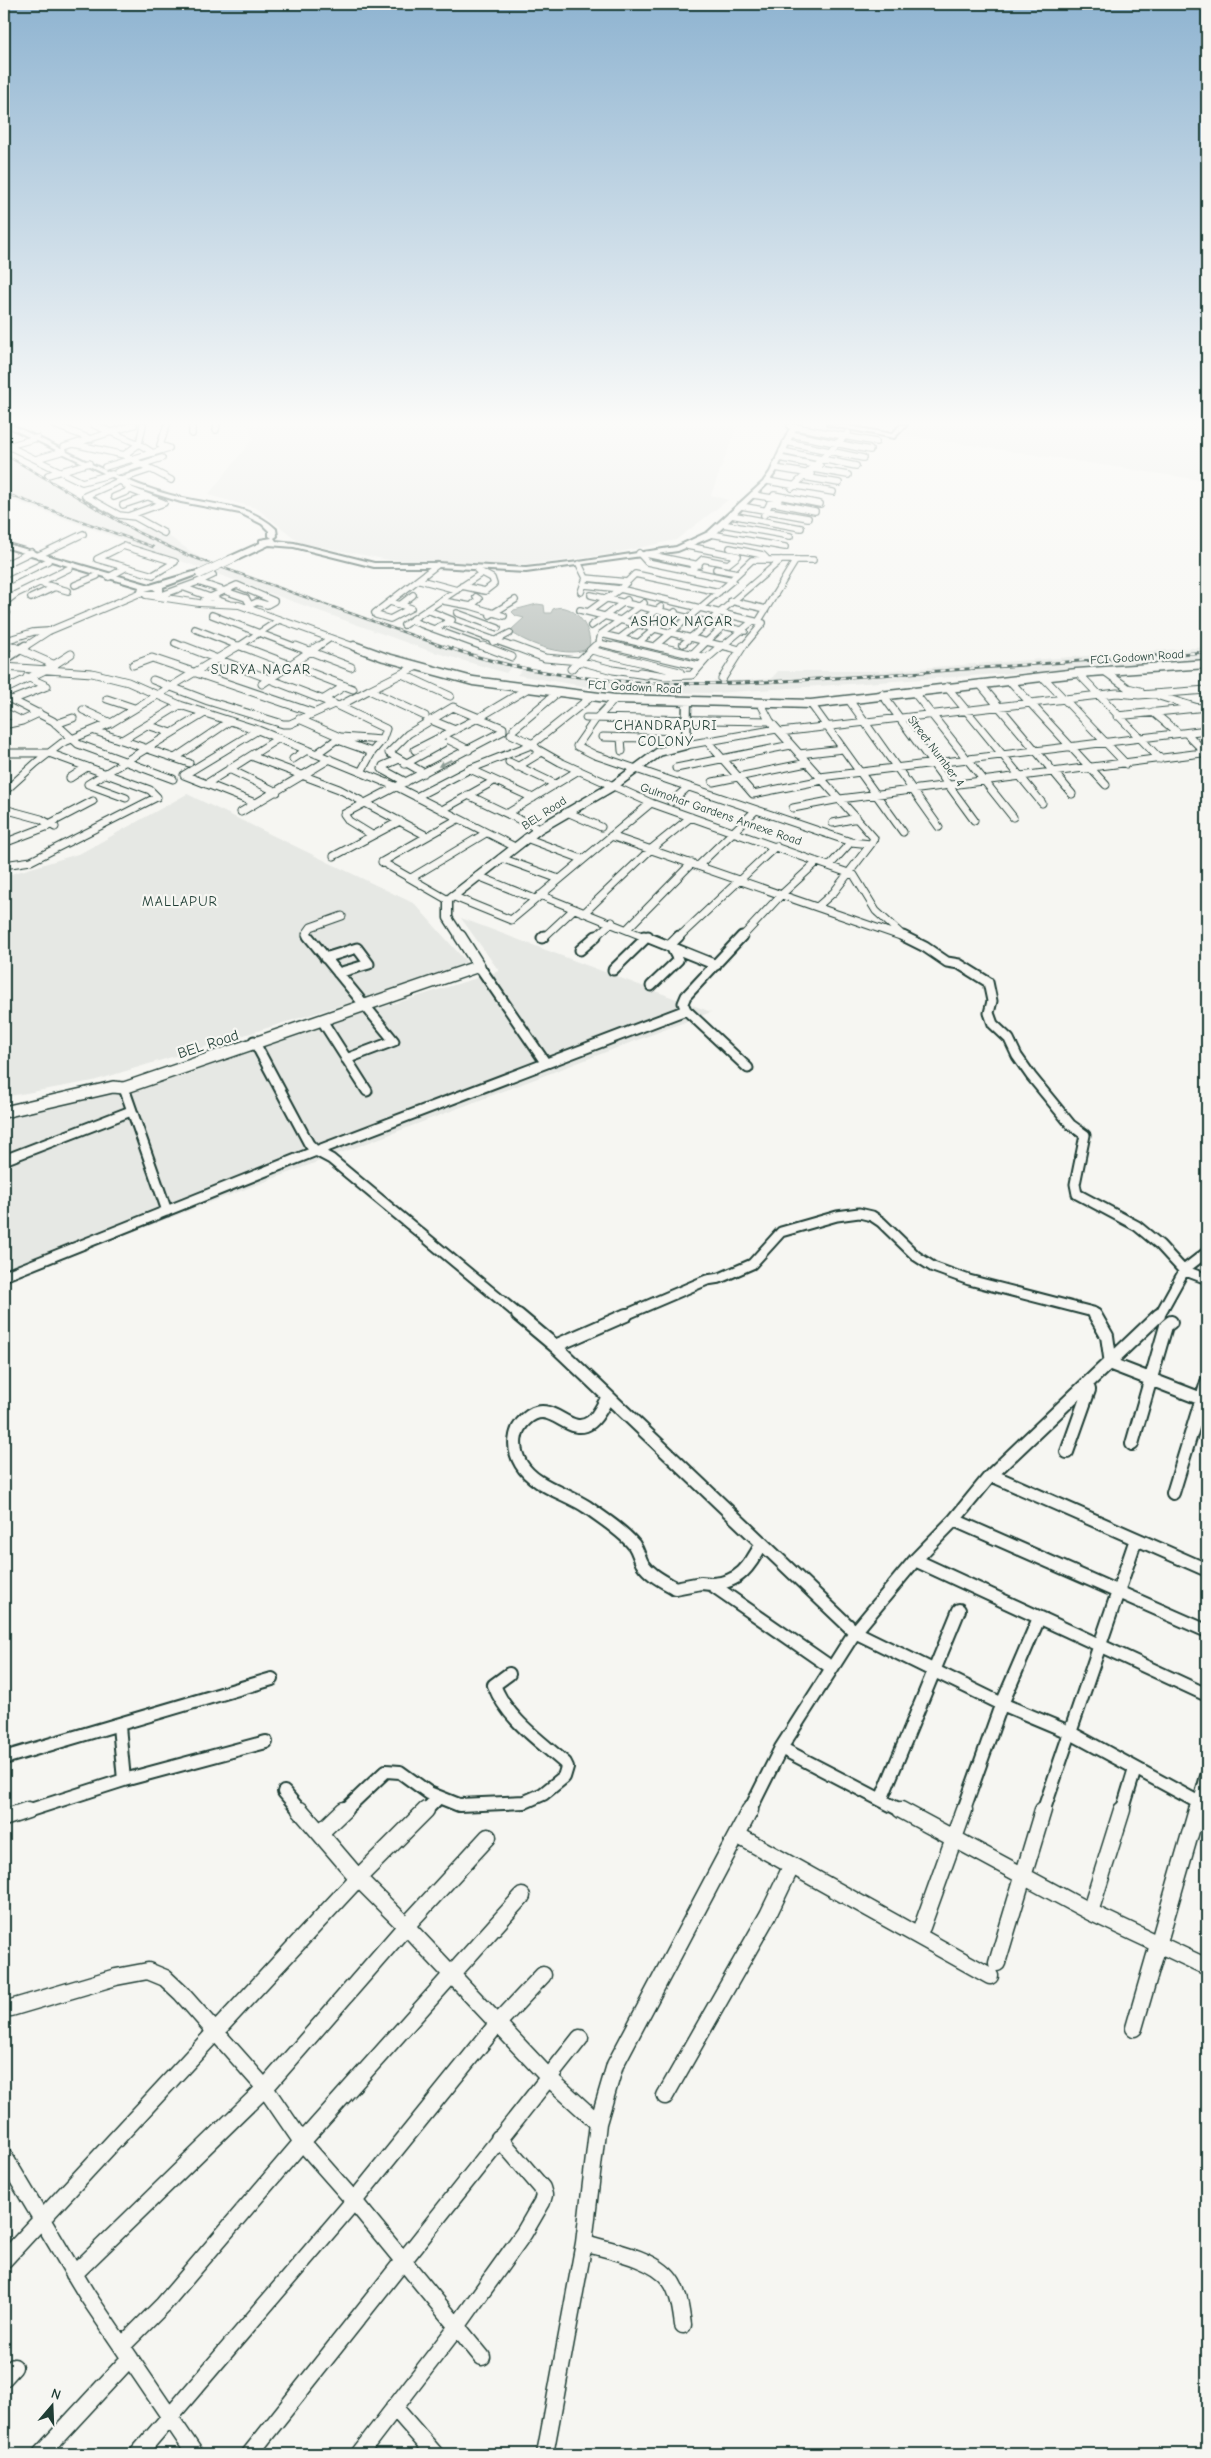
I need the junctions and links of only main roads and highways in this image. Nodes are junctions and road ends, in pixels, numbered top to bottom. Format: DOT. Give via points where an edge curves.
graph roads {
  1 [pos="270,540"];
  2 [pos="287,540"];
  3 [pos="694,540"];
  4 [pos="700,540"];
  5 [pos="265,543"];
  6 [pos="4,546"];
  7 [pos="28,554"];
  8 [pos="642,554"];
  9 [pos="109,578"];
  1 -- 5 [label="main road"];
  2 -- 8 [label="main road" via="373,563 526,568"];
  3 -- 8 [label="main road"];
  4 -- 8 [label="main road" via="678,549"];
  5 -- 8 [label="main road" via="294,545 374,565 526,570"];
  5 -- 9 [label="main road, bridge" via="198,576 151,591"];
  6 -- 7 [label="main road"];
  7 -- 9 [label="main road"];
  7 -- 9 [label="main road"];
}
